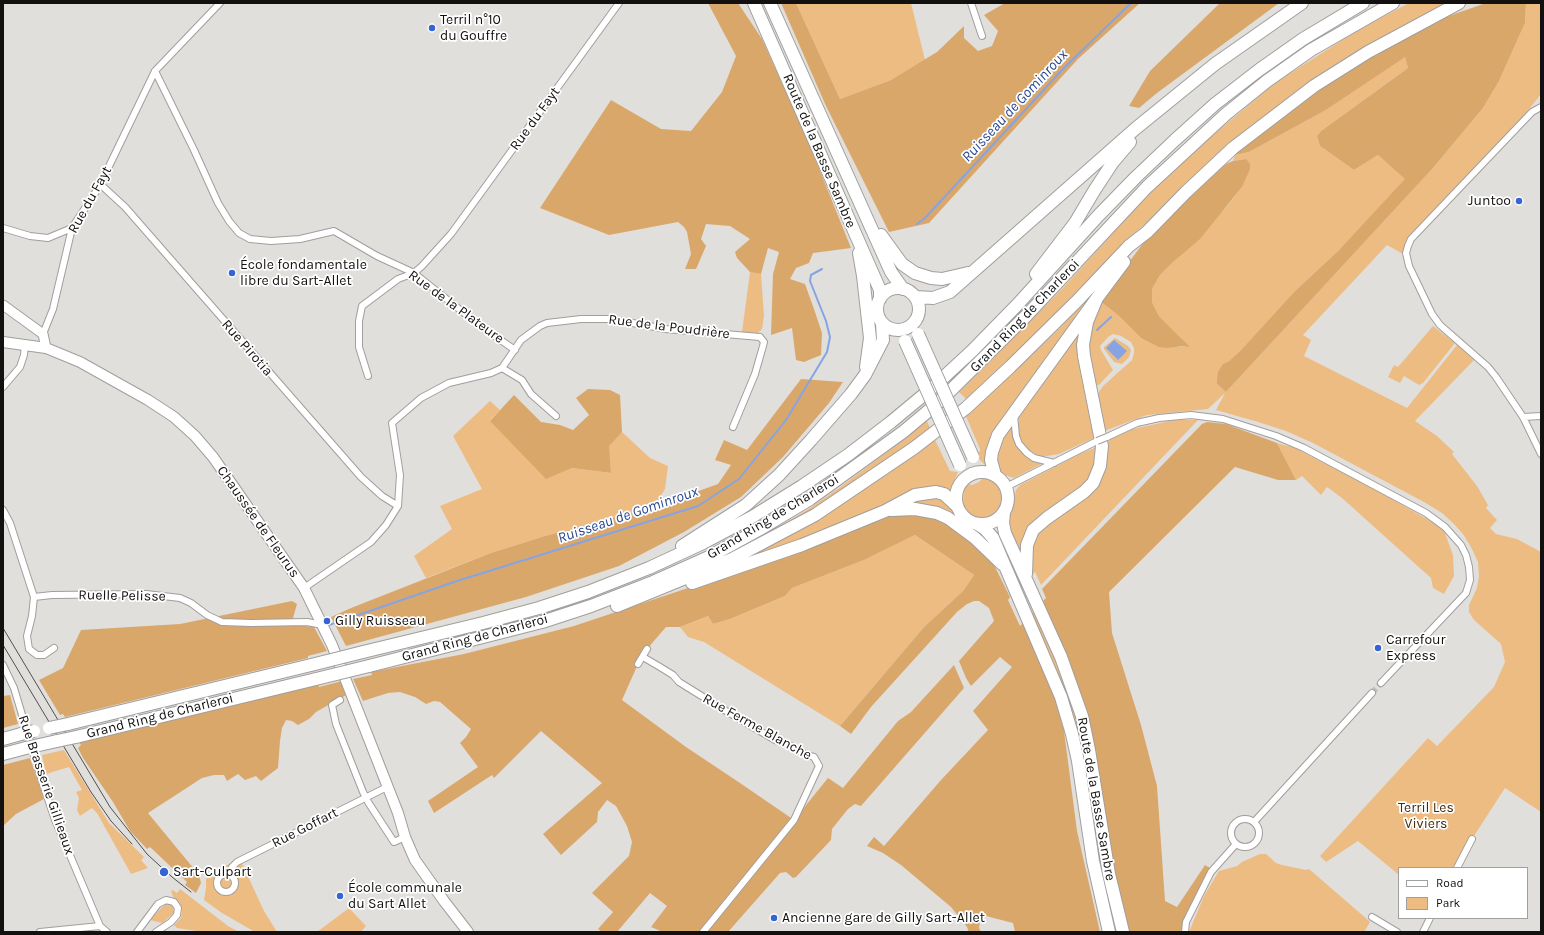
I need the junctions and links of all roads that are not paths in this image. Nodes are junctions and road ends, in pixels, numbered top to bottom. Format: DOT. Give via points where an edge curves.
graph roads {
  1 [pos="220,3"];
  2 [pos="619,3"];
  3 [pos="754,3"];
  4 [pos="770,3"];
  5 [pos="971,3"];
  6 [pos="1302,3"];
  7 [pos="1363,3"];
  8 [pos="1393,3"];
  9 [pos="1459,3"];
  10 [pos="1467,3"];
  11 [pos="1448,10"];
  12 [pos="982,36"];
  13 [pos="155,71"];
  14 [pos="1541,107"];
  15 [pos="1154,114"];
  16 [pos="100,184"];
  17 [pos="869,222"];
  18 [pos="3,228"];
  19 [pos="72,228"];
  20 [pos="1147,232"];
  21 [pos="855,233"];
  22 [pos="414,273"];
  23 [pos="970,273"];
  24 [pos="903,289"];
  25 [pos="915,297"];
  26 [pos="1096,298"];
  27 [pos="880,299"];
  28 [pos="3,305"];
  29 [pos="1016,305"];
  30 [pos="916,320"];
  31 [pos="882,323"];
  32 [pos="895,330"];
  33 [pos="42,334"];
  34 [pos="3,342"];
  35 [pos="25,344"];
  36 [pos="46,348"];
  37 [pos="515,350"];
  38 [pos="502,368"];
  39 [pos="865,375"];
  40 [pos="368,376"];
  41 [pos="3,386"];
  42 [pos="1015,413"];
  43 [pos="556,416"];
  44 [pos="1541,416"];
  45 [pos="1523,417"];
  46 [pos="733,427"];
  47 [pos="1541,454"];
  48 [pos="1054,463"];
  49 [pos="991,474"];
  50 [pos="962,481"];
  51 [pos="1006,487"];
  52 [pos="398,506"];
  53 [pos="957,506"];
  54 [pos="3,510"];
  55 [pos="885,511"];
  56 [pos="1004,513"];
  57 [pos="977,524"];
  58 [pos="1005,566"];
  59 [pos="649,568"];
  60 [pos="1026,581"];
  61 [pos="304,588"];
  62 [pos="34,597"];
  63 [pos="591,606"];
  64 [pos="617,606"];
  65 [pos="323,625"];
  66 [pos="54,648"];
  67 [pos="647,649"];
  68 [pos="643,657"];
  69 [pos="638,664"];
  70 [pos="3,665"];
  71 [pos="1381,683"];
  72 [pos="1372,693"];
  73 [pos="340,700"];
  74 [pos="3,739"];
  75 [pos="3,754"];
  76 [pos="387,787"];
  77 [pos="366,797"];
  78 [pos="398,813"];
  79 [pos="1254,822"];
  80 [pos="405,837"];
  81 [pos="1472,839"];
  82 [pos="1236,844"];
  83 [pos="1458,867"];
  84 [pos="228,874"];
  85 [pos="432,884"];
  86 [pos="1372,917"];
  87 [pos="1430,919"];
  88 [pos="100,926"];
  89 [pos="40,932"];
  90 [pos="107,932"];
  91 [pos="137,932"];
  92 [pos="156,932"];
  93 [pos="468,932"];
  94 [pos="703,932"];
  95 [pos="1109,932"];
  96 [pos="1123,932"];
  97 [pos="1185,932"];
  98 [pos="1397,932"];
  99 [pos="1423,932"];
  1 -- 13 [label="street, Rue du Fayt"];
  2 -- 22 [label="street, Rue du Fayt" via="451,234"];
  3 -- 21 [label="highway, Route de la Basse Sambre"];
  4 -- 17 [label="highway, Route de la Basse Sambre"];
  5 -- 12 [label="street"];
  6 -- 15 [label="highway" via="1215,64"];
  7 -- 29 [label="highway, Grand Ring de Charleroi" via="1303,39 1215,104 1136,177"];
  8 -- 63 [label="highway, Grand Ring de Charleroi" via="1311,50 1226,114 1147,187 981,361 939,402 903,432 810,499 753,532 653,582"];
  9 -- 11 [label="highway"];
  10 -- 11 [label="highway"];
  11 -- 20 [label="highway" via="1368,52 1308,91 1233,148"];
  13 -- 16 [label="street, Rue du Fayt"];
  13 -- 22 [label="street, Rue de la Plateure" via="218,203 239,232 250,238 272,240 300,239 334,231 377,256"];
  14 -- 45 [label="street" via="1532,112 1411,239 1406,253 1409,266 1440,325 1488,367"];
  15 -- 23 [label="highway"];
  15 -- 29 [label="highway" via="1113,162 1075,223 1027,286"];
  16 -- 19 [label="street, Rue du Fayt"];
  16 -- 52 [label="street, Rue Pirotia" via="125,207 361,478"];
  17 -- 23 [label="highway" via="885,240 894,256 915,273 942,279"];
  17 -- 24 [label="highway, Route de la Basse Sambre" via="891,272"];
  18 -- 19 [label="street" via="48,238"];
  19 -- 33 [label="street, Rue du Fayt" via="52,309"];
  20 -- 26 [label="highway"];
  20 -- 64 [label="highway" via="966,408 869,480 808,519 732,559"];
  21 -- 27 [label="highway, Route de la Basse Sambre" via="880,290"];
  21 -- 39 [label="highway" via="870,338"];
  22 -- 37 [label="street, Rue de la Plateure"];
  22 -- 40 [label="street" via="398,279 362,306 359,321 360,347"];
  23 -- 25 [label="highway" via="950,292 933,298"];
  24 -- 25 [label="highway"];
  24 -- 27 [label="highway" via="887,291"];
  25 -- 30 [label="highway" via="919,306"];
  26 -- 42 [label="highway"];
  26 -- 60 [label="highway" via="1087,322 1083,345 1102,446 1100,466 1093,483 1084,492 1034,530 1027,545"];
  27 -- 31 [label="highway" via="878,313"];
  28 -- 33 [label="street"];
  29 -- 59 [label="highway, Grand Ring de Charleroi" via="932,388 848,455 752,517"];
  30 -- 32 [label="highway" via="909,327"];
  30 -- 49 [label="highway, bridge" via="918,334 973,457 978,465"];
  31 -- 32 [label="highway"];
  31 -- 39 [label="highway" via="883,340"];
  32 -- 50 [label="highway, bridge" via="905,341 960,465"];
  33 -- 36 [label="street"];
  34 -- 35 [label="main road, Chaussée de Fleurus"];
  35 -- 36 [label="main road, Chaussée de Fleurus"];
  35 -- 41 [label="street" via="20,367"];
  36 -- 61 [label="main road, Chaussée de Fleurus" via="80,362 148,400 174,417 195,436 213,457"];
  37 -- 38 [label="street, Rue de la Poudrière"];
  37 -- 46 [label="street, Rue de la Poudrière" via="521,340 540,326 582,319 610,319 666,329 760,337 764,342 755,374"];
  38 -- 43 [label="street" via="522,380 531,394"];
  38 -- 52 [label="street" via="449,383 421,398 392,423 400,476"];
  39 -- 59 [label="highway" via="779,475 746,505 684,545 663,555"];
  42 -- 48 [label="street" via="1019,444 1034,458"];
  42 -- 49 [label="highway" via="995,442"];
  44 -- 45 [label="street"];
  45 -- 47 [label="street"];
  48 -- 51 [label="street"];
  48 -- 71 [label="street, bridge" via="1147,420 1174,416 1210,417 1276,436 1328,460 1426,513 1461,545 1466,555 1470,580 1466,593"];
  49 -- 50 [label="highway" via="973,473"];
  49 -- 51 [label="highway" via="1000,479"];
  50 -- 53 [label="highway" via="957,490"];
  51 -- 56 [label="highway" via="1008,497"];
  52 -- 61 [label="street" via="386,526 371,542"];
  53 -- 55 [label="highway" via="944,494 936,492 916,495"];
  53 -- 57 [label="highway" via="964,518"];
  54 -- 62 [label="street" via="10,523"];
  55 -- 58 [label="highway" via="920,510 948,518 975,538"];
  55 -- 64 [label="highway" via="768,558"];
  56 -- 57 [label="highway" via="992,522"];
  56 -- 60 [label="highway, Route de la Basse Sambre" via="1005,533"];
  57 -- 58 [label="highway, Route de la Basse Sambre" via="993,538"];
  58 -- 95 [label="highway, Route de la Basse Sambre" via="1060,697 1072,734 1093,861"];
  59 -- 74 [label="highway, Grand Ring de Charleroi, bridge" via="539,608"];
  60 -- 96 [label="highway, Route de la Basse Sambre" via="1061,657 1082,716"];
  61 -- 65 [label="main road, Chaussée de Fleurus"];
  62 -- 65 [label="street, Ruelle Pelisse" via="146,594 180,598 222,622 307,622"];
  62 -- 66 [label="street" via="27,636 29,649 36,655 44,655"];
  63 -- 64 [label="highway"];
  63 -- 75 [label="highway, Grand Ring de Charleroi, bridge" via="491,636"];
  65 -- 76 [label="main road, Chaussée de Fleurus"];
  67 -- 68 [label="street"];
  68 -- 69 [label="street"];
  68 -- 94 [label="street, Rue Ferme Blanche" via="674,676 679,682 775,740 814,757 819,766 794,820"];
  70 -- 88 [label="street, Rue Brasserie Gillieaux" via="14,688 55,820"];
  72 -- 79 [label="street"];
  73 -- 77 [label="street" via="332,705 336,724"];
  76 -- 77 [label="street, Rue Goffart"];
  76 -- 78 [label="main road, Chaussée de Fleurus"];
  77 -- 80 [label="street" via="394,842"];
  77 -- 84 [label="street, Rue Goffart" via="237,862"];
  78 -- 80 [label="main road, Chaussée de Fleurus"];
  78 -- 85 [label="main road, Chaussée de Fleurus"];
  79 -- 82 [label="street" via="1245,819 1236,822 1232,836"];
  79 -- 82 [label="street" via="1259,834 1256,842 1249,847"];
  80 -- 85 [label="main road, Chaussée de Fleurus" via="415,860"];
  81 -- 83 [label="street"];
  82 -- 97 [label="street" via="1211,872 1186,922"];
  85 -- 93 [label="main road, Chaussée de Fleurus"];
  86 -- 98 [label="street"];
  87 -- 99 [label="street"];
  88 -- 89 [label="street"];
  88 -- 90 [label="street"];
  91 -- 92 [label="street" via="158,904 166,900 174,902 178,908 177,914"];
}
